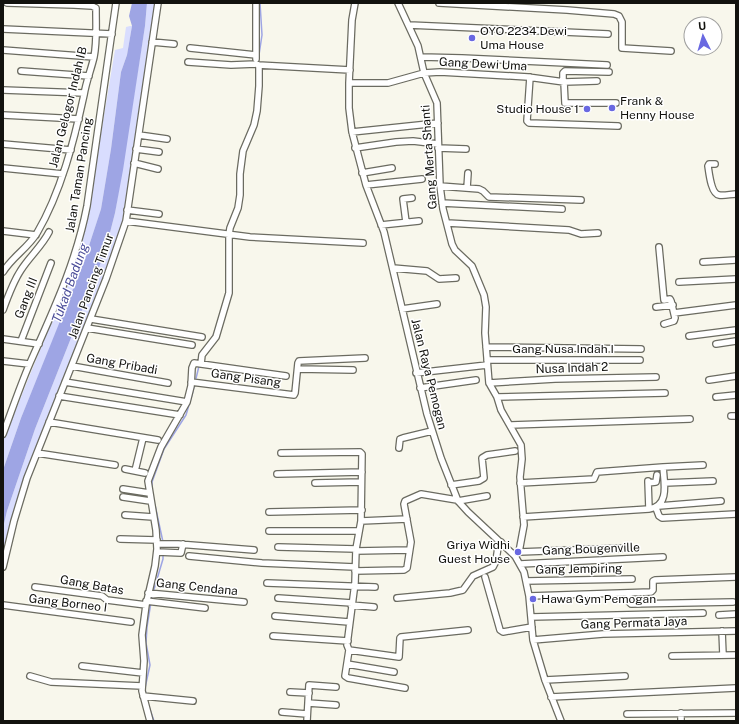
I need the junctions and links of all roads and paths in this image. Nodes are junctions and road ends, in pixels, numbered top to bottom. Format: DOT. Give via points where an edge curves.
graph roads {
  1 [pos="7,3"];
  2 [pos="116,3"];
  3 [pos="158,3"];
  4 [pos="256,3"];
  5 [pos="355,3"];
  6 [pos="398,3"];
  7 [pos="439,3"];
  8 [pos="92,5"];
  9 [pos="409,25"];
  10 [pos="3,29"];
  11 [pos="96,34"];
  12 [pos="112,34"];
  13 [pos="608,34"];
  14 [pos="152,42"];
  15 [pos="174,44"];
  16 [pos="190,48"];
  17 [pos="3,50"];
  18 [pos="671,51"];
  19 [pos="256,56"];
  20 [pos="94,57"];
  21 [pos="421,57"];
  22 [pos="188,62"];
  23 [pos="257,64"];
  24 [pos="607,65"];
  25 [pos="350,70"];
  26 [pos="21,71"];
  27 [pos="609,72"];
  28 [pos="424,73"];
  29 [pos="89,76"];
  30 [pos="530,78"];
  31 [pos="564,81"];
  32 [pos="597,82"];
  33 [pos="349,83"];
  34 [pos="3,90"];
  35 [pos="84,93"];
  36 [pos="616,103"];
  37 [pos="3,115"];
  38 [pos="79,119"];
  39 [pos="436,123"];
  40 [pos="618,126"];
  41 [pos="352,132"];
  42 [pos="139,135"];
  43 [pos="167,139"];
  44 [pos="3,144"];
  45 [pos="436,145"];
  46 [pos="355,148"];
  47 [pos="136,149"];
  48 [pos="466,149"];
  49 [pos="71,150"];
  50 [pos="159,152"];
  51 [pos="134,163"];
  52 [pos="715,164"];
  53 [pos="3,168"];
  54 [pos="392,168"];
  55 [pos="158,169"];
  56 [pos="362,173"];
  57 [pos="468,173"];
  58 [pos="63,174"];
  59 [pos="422,178"];
  60 [pos="366,185"];
  61 [pos="440,186"];
  62 [pos="467,188"];
  63 [pos="736,194"];
  64 [pos="412,198"];
  65 [pos="581,200"];
  66 [pos="442,203"];
  67 [pos="562,209"];
  68 [pos="127,210"];
  69 [pos="159,214"];
  70 [pos="126,221"];
  71 [pos="419,221"];
  72 [pos="406,222"];
  73 [pos="447,223"];
  74 [pos="381,225"];
  75 [pos="3,231"];
  76 [pos="49,232"];
  77 [pos="598,233"];
  78 [pos="228,234"];
  79 [pos="36,235"];
  80 [pos="363,243"];
  81 [pos="659,247"];
  82 [pos="736,260"];
  83 [pos="703,262"];
  84 [pos="51,263"];
  85 [pos="6,264"];
  86 [pos="393,268"];
  87 [pos="3,272"];
  88 [pos="456,278"];
  89 [pos="736,279"];
  90 [pos="679,282"];
  91 [pos="438,304"];
  92 [pos="673,305"];
  93 [pos="736,305"];
  94 [pos="656,307"];
  95 [pos="402,309"];
  96 [pos="3,310"];
  97 [pos="674,313"];
  98 [pos="91,319"];
  99 [pos="664,324"];
  100 [pos="88,328"];
  101 [pos="736,330"];
  102 [pos="689,336"];
  103 [pos="202,337"];
  104 [pos="3,339"];
  105 [pos="21,341"];
  106 [pos="736,341"];
  107 [pos="39,344"];
  108 [pos="716,344"];
  109 [pos="192,345"];
  110 [pos="486,347"];
  111 [pos="641,349"];
  112 [pos="364,358"];
  113 [pos="640,360"];
  114 [pos="3,361"];
  115 [pos="29,364"];
  116 [pos="199,364"];
  117 [pos="485,364"];
  118 [pos="72,366"];
  119 [pos="298,369"];
  120 [pos="353,370"];
  121 [pos="416,373"];
  122 [pos="286,376"];
  123 [pos="736,376"];
  124 [pos="656,377"];
  125 [pos="476,380"];
  126 [pos="710,380"];
  127 [pos="66,382"];
  128 [pos="194,382"];
  129 [pos="168,383"];
  130 [pos="489,383"];
  131 [pos="420,388"];
  132 [pos="665,393"];
  133 [pos="736,395"];
  134 [pos="59,396"];
  135 [pos="497,397"];
  136 [pos="716,398"];
  137 [pos="187,402"];
  138 [pos="180,415"];
  139 [pos="690,419"];
  140 [pos="49,422"];
  141 [pos="511,425"];
  142 [pos="432,431"];
  143 [pos="3,434"];
  144 [pos="143,438"];
  145 [pos="158,440"];
  146 [pos="398,448"];
  147 [pos="515,451"];
  148 [pos="37,453"];
  149 [pos="281,453"];
  150 [pos="115,465"];
  151 [pos="703,465"];
  152 [pos="663,466"];
  153 [pos="125,469"];
  154 [pos="135,471"];
  155 [pos="362,472"];
  156 [pos="145,473"];
  157 [pos="277,474"];
  158 [pos="657,475"];
  159 [pos="713,481"];
  160 [pos="361,482"];
  161 [pos="315,483"];
  162 [pos="520,483"];
  163 [pos="665,483"];
  164 [pos="451,485"];
  165 [pos="123,489"];
  166 [pos="149,493"];
  167 [pos="486,496"];
  168 [pos="123,497"];
  169 [pos="150,501"];
  170 [pos="458,501"];
  171 [pos="721,501"];
  172 [pos="657,507"];
  173 [pos="649,509"];
  174 [pos="362,510"];
  175 [pos="269,512"];
  176 [pos="736,514"];
  177 [pos="125,515"];
  178 [pos="153,517"];
  179 [pos="523,518"];
  180 [pos="407,519"];
  181 [pos="361,521"];
  182 [pos="359,530"];
  183 [pos="269,531"];
  184 [pos="120,539"];
  185 [pos="501,542"];
  186 [pos="159,543"];
  187 [pos="183,544"];
  188 [pos="278,547"];
  189 [pos="626,548"];
  190 [pos="254,550"];
  191 [pos="356,550"];
  192 [pos="409,550"];
  193 [pos="160,552"];
  194 [pos="517,554"];
  195 [pos="188,556"];
  196 [pos="663,557"];
  197 [pos="520,564"];
  198 [pos="3,567"];
  199 [pos="355,569"];
  200 [pos="736,577"];
  201 [pos="485,578"];
  202 [pos="632,579"];
  203 [pos="526,581"];
  204 [pos="267,583"];
  205 [pos="354,586"];
  206 [pos="35,587"];
  207 [pos="375,587"];
  208 [pos="629,593"];
  209 [pos="151,594"];
  210 [pos="529,596"];
  211 [pos="278,598"];
  212 [pos="397,598"];
  213 [pos="244,602"];
  214 [pos="733,602"];
  215 [pos="148,603"];
  216 [pos="351,604"];
  217 [pos="3,605"];
  218 [pos="374,607"];
  219 [pos="205,608"];
  220 [pos="703,613"];
  221 [pos="719,614"];
  222 [pos="736,614"];
  223 [pos="275,616"];
  224 [pos="531,617"];
  225 [pos="131,622"];
  226 [pos="349,622"];
  227 [pos="532,627"];
  228 [pos="468,630"];
  229 [pos="722,631"];
  230 [pos="736,631"];
  231 [pos="273,636"];
  232 [pos="533,640"];
  233 [pos="348,642"];
  234 [pos="349,650"];
  235 [pos="723,655"];
  236 [pos="736,655"];
  237 [pos="672,656"];
  238 [pos="347,664"];
  239 [pos="82,666"];
  240 [pos="394,672"];
  241 [pos="143,673"];
  242 [pos="30,676"];
  243 [pos="625,676"];
  244 [pos="545,680"];
  245 [pos="142,686"];
  246 [pos="336,687"];
  247 [pos="405,688"];
  248 [pos="736,688"];
  249 [pos="290,692"];
  250 [pos="309,693"];
  251 [pos="145,696"];
  252 [pos="551,697"];
  253 [pos="193,701"];
  254 [pos="308,703"];
  255 [pos="336,705"];
  256 [pos="282,712"];
  257 [pos="736,712"];
  258 [pos="681,713"];
  259 [pos="307,714"];
  260 [pos="627,714"];
  261 [pos="150,721"];
  262 [pos="307,721"];
  263 [pos="312,721"];
  264 [pos="561,721"];
  265 [pos="681,721"];
  1 -- 8 [label="street"];
  2 -- 12 [label="street, Jalan Taman Pancing"];
  3 -- 14 [label="street, Jalan Pancing Timur"];
  4 -- 19 [label="street"];
  5 -- 25 [label="street, Jalan Raya Pemogan"];
  6 -- 9 [label="street, Gang Merta Shanti"];
  7 -- 18 [label="street" via="614,14 619,16 622,22 622,48"];
  8 -- 11 [label="street, Jalan Gelogor Indah IB" via="96,9"];
  9 -- 13 [label="street"];
  9 -- 21 [label="street, Gang Merta Shanti"];
  10 -- 11 [label="street"];
  11 -- 12 [label="street"];
  11 -- 20 [label="street, Jalan Gelogor Indah IB"];
  12 -- 107 [label="street, Jalan Taman Pancing" via="82,234"];
  14 -- 15 [label="street"];
  14 -- 42 [label="street, Jalan Pancing Timur"];
  16 -- 19 [label="street"];
  17 -- 20 [label="street"];
  19 -- 23 [label="street"];
  20 -- 29 [label="street, Jalan Gelogor Indah IB"];
  21 -- 24 [label="street"];
  21 -- 28 [label="street, Gang Merta Shanti"];
  22 -- 23 [label="street"];
  23 -- 25 [label="street"];
  23 -- 78 [label="street" via="257,111 243,151 238,208"];
  25 -- 33 [label="street, Jalan Raya Pemogan"];
  26 -- 29 [label="street"];
  27 -- 31 [label="street" via="565,71"];
  28 -- 30 [label="street, Gang Dewi Uma"];
  28 -- 33 [label="street, Gang Dewi Uma" via="388,83"];
  28 -- 39 [label="street, Gang Merta Shanti" via="437,103"];
  29 -- 35 [label="street, Jalan Gelogor Indah IB"];
  30 -- 31 [label="street, Gang Dewi Uma"];
  30 -- 40 [label="street" via="527,122"];
  31 -- 32 [label="street, Gang Dewi Uma"];
  31 -- 36 [label="street" via="565,102"];
  33 -- 41 [label="street, Jalan Raya Pemogan"];
  34 -- 35 [label="street"];
  35 -- 38 [label="street, Jalan Gelogor Indah IB"];
  37 -- 38 [label="street"];
  38 -- 49 [label="street, Jalan Gelogor Indah IB"];
  39 -- 41 [label="street"];
  39 -- 45 [label="street, Gang Merta Shanti"];
  41 -- 46 [label="street, Jalan Raya Pemogan"];
  42 -- 43 [label="street"];
  42 -- 47 [label="street, Jalan Pancing Timur"];
  44 -- 49 [label="street"];
  45 -- 46 [label="street" via="396,142"];
  45 -- 48 [label="street"];
  45 -- 61 [label="street, Gang Merta Shanti"];
  46 -- 56 [label="street, Jalan Raya Pemogan"];
  47 -- 50 [label="street"];
  47 -- 51 [label="street, Jalan Pancing Timur"];
  49 -- 58 [label="street, Jalan Gelogor Indah IB"];
  51 -- 55 [label="street"];
  51 -- 68 [label="street, Jalan Pancing Timur"];
  52 -- 63 [label="street" via="708,166 709,178 716,194"];
  53 -- 58 [label="street"];
  54 -- 56 [label="street"];
  56 -- 60 [label="street, Jalan Raya Pemogan"];
  57 -- 62 [label="street"];
  58 -- 79 [label="street, Jalan Gelogor Indah IB"];
  59 -- 60 [label="street"];
  60 -- 74 [label="street, Jalan Raya Pemogan"];
  61 -- 62 [label="street"];
  61 -- 66 [label="street, Gang Merta Shanti"];
  62 -- 65 [label="street" via="479,189 489,197"];
  64 -- 72 [label="street" via="403,199"];
  66 -- 67 [label="street"];
  66 -- 73 [label="street, Gang Merta Shanti"];
  68 -- 69 [label="street"];
  68 -- 70 [label="street, Jalan Pancing Timur"];
  70 -- 78 [label="street"];
  70 -- 98 [label="street, Jalan Pancing Timur"];
  71 -- 72 [label="street"];
  72 -- 74 [label="street"];
  73 -- 77 [label="street" via="569,230 581,234"];
  73 -- 110 [label="street, Gang Merta Shanti" via="455,250 472,266 484,296"];
  74 -- 86 [label="street, Jalan Raya Pemogan"];
  75 -- 79 [label="street"];
  76 -- 96 [label="street" via="45,241 20,271"];
  78 -- 80 [label="street"];
  78 -- 116 [label="street" via="229,293 216,337 202,355"];
  79 -- 85 [label="street, Jalan Gelogor Indah IB"];
  81 -- 92 [label="street" via="664,300 670,299"];
  82 -- 83 [label="street"];
  84 -- 105 [label="street, Gang III"];
  85 -- 87 [label="street, Jalan Gelogor Indah IB"];
  86 -- 88 [label="street" via="427,271 439,279"];
  86 -- 95 [label="street, Jalan Raya Pemogan"];
  89 -- 90 [label="street"];
  91 -- 95 [label="street"];
  92 -- 94 [label="street"];
  92 -- 97 [label="street"];
  93 -- 97 [label="street"];
  95 -- 121 [label="street, Jalan Raya Pemogan"];
  97 -- 99 [label="street" via="674,320"];
  98 -- 100 [label="street, Jalan Pancing Timur"];
  98 -- 103 [label="street"];
  100 -- 109 [label="street"];
  100 -- 118 [label="street, Jalan Pancing Timur"];
  101 -- 102 [label="street"];
  104 -- 105 [label="street"];
  105 -- 107 [label="street"];
  106 -- 108 [label="street"];
  107 -- 115 [label="street, Jalan Taman Pancing"];
  110 -- 111 [label="street"];
  110 -- 117 [label="street, Gang Merta Shanti"];
  112 -- 119 [label="street" via="302,360 298,363"];
  113 -- 117 [label="street, Gang Nusa Indah I"];
  114 -- 115 [label="street"];
  115 -- 143 [label="street, Jalan Taman Pancing"];
  116 -- 122 [label="street"];
  116 -- 128 [label="street" via="194,364 192,368"];
  117 -- 121 [label="street, Gang Nusa Indah I"];
  117 -- 130 [label="street, Gang Merta Shanti"];
  118 -- 127 [label="street, Jalan Pancing Timur"];
  118 -- 129 [label="street, Gang Pribadi"];
  119 -- 120 [label="street"];
  119 -- 128 [label="street, Gang Pisang" via="294,395"];
  121 -- 131 [label="street, Jalan Raya Pemogan"];
  123 -- 126 [label="street"];
  124 -- 130 [label="street, Nusa Indah 2"];
  125 -- 131 [label="street"];
  127 -- 134 [label="street, Jalan Pancing Timur"];
  127 -- 137 [label="street"];
  128 -- 137 [label="street"];
  130 -- 135 [label="street, Gang Merta Shanti"];
  131 -- 142 [label="street, Jalan Raya Pemogan"];
  132 -- 135 [label="street"];
  133 -- 136 [label="street"];
  134 -- 138 [label="street"];
  134 -- 140 [label="street, Jalan Pancing Timur"];
  135 -- 141 [label="street, Gang Merta Shanti" via="501,410"];
  137 -- 138 [label="street"];
  138 -- 166 [label="street" via="161,447 149,476"];
  139 -- 141 [label="street"];
  140 -- 144 [label="street"];
  140 -- 148 [label="street, Jalan Pancing Timur"];
  141 -- 162 [label="street, Gang Merta Shanti" via="522,452"];
  142 -- 146 [label="street" via="400,439"];
  142 -- 164 [label="street, Jalan Raya Pemogan"];
  144 -- 145 [label="street"];
  144 -- 154 [label="street"];
  147 -- 164 [label="street" via="487,455 482,458 484,478"];
  148 -- 150 [label="street"];
  148 -- 198 [label="street, Jalan Pancing Timur" via="14,521"];
  149 -- 155 [label="street" via="360,452"];
  151 -- 152 [label="street"];
  152 -- 162 [label="street" via="597,472 594,479"];
  152 -- 163 [label="street"];
  153 -- 154 [label="street"];
  154 -- 156 [label="street"];
  155 -- 157 [label="street"];
  155 -- 160 [label="street"];
  158 -- 173 [label="street" via="656,482 648,482"];
  159 -- 163 [label="street"];
  160 -- 161 [label="street"];
  160 -- 174 [label="street"];
  162 -- 179 [label="street, Gang Merta Shanti"];
  163 -- 172 [label="street" via="664,497"];
  164 -- 170 [label="street, Jalan Raya Pemogan"];
  165 -- 166 [label="street"];
  166 -- 169 [label="street"];
  167 -- 170 [label="street"];
  168 -- 169 [label="street"];
  169 -- 178 [label="street"];
  170 -- 180 [label="street" via="421,494 404,502"];
  170 -- 185 [label="street, Jalan Raya Pemogan"];
  171 -- 172 [label="street"];
  172 -- 173 [label="street"];
  172 -- 176 [label="street" via="662,518"];
  173 -- 179 [label="street"];
  174 -- 175 [label="street"];
  174 -- 181 [label="street"];
  177 -- 178 [label="street"];
  178 -- 186 [label="street"];
  179 -- 194 [label="street, Gang Merta Shanti" via="523,532"];
  180 -- 181 [label="street"];
  180 -- 192 [label="street"];
  181 -- 182 [label="street"];
  182 -- 183 [label="street"];
  182 -- 191 [label="street"];
  184 -- 186 [label="street"];
  185 -- 194 [label="street, Jalan Raya Pemogan"];
  185 -- 212 [label="street" via="493,567 473,576 463,590"];
  186 -- 187 [label="street"];
  186 -- 193 [label="street"];
  187 -- 190 [label="street"];
  187 -- 193 [label="street" via="181,553"];
  188 -- 191 [label="street"];
  189 -- 194 [label="street"];
  191 -- 192 [label="street"];
  191 -- 199 [label="street"];
  192 -- 199 [label="street" via="406,570"];
  193 -- 209 [label="street"];
  194 -- 197 [label="street, Jalan Raya Pemogan"];
  195 -- 199 [label="street"];
  196 -- 197 [label="street, Gang Bougenville"];
  197 -- 203 [label="street, Jalan Raya Pemogan"];
  199 -- 205 [label="street"];
  200 -- 208 [label="street" via="655,580 651,592"];
  201 -- 227 [label="street" via="500,630"];
  202 -- 203 [label="street, Gang Jempiring"];
  203 -- 210 [label="street, Jalan Raya Pemogan"];
  204 -- 205 [label="street"];
  205 -- 207 [label="street"];
  205 -- 216 [label="street"];
  206 -- 215 [label="street, Gang Batas" via="102,596 107,600"];
  208 -- 210 [label="street"];
  208 -- 214 [label="street" via="631,604"];
  209 -- 213 [label="street, Gang Cendana"];
  209 -- 215 [label="street"];
  210 -- 224 [label="street, Jalan Raya Pemogan"];
  211 -- 216 [label="street"];
  215 -- 219 [label="street, Gang Batas"];
  215 -- 241 [label="street" via="142,635"];
  216 -- 218 [label="street"];
  216 -- 226 [label="street"];
  217 -- 225 [label="street, Gang Borneo I"];
  220 -- 224 [label="street"];
  221 -- 222 [label="street"];
  223 -- 226 [label="street"];
  224 -- 227 [label="street, Jalan Raya Pemogan"];
  226 -- 233 [label="street"];
  227 -- 232 [label="street, Jalan Raya Pemogan"];
  228 -- 234 [label="street" via="401,637 399,657"];
  229 -- 230 [label="street, Gang Permata Jaya"];
  229 -- 232 [label="street, Gang Permata Jaya" via="603,634"];
  229 -- 235 [label="street"];
  231 -- 233 [label="street"];
  232 -- 244 [label="street, Jalan Raya Pemogan"];
  233 -- 234 [label="street"];
  234 -- 238 [label="street"];
  235 -- 236 [label="street"];
  235 -- 237 [label="street"];
  238 -- 240 [label="street"];
  238 -- 247 [label="street" via="345,676 348,678"];
  239 -- 241 [label="street"];
  241 -- 245 [label="street"];
  242 -- 245 [label="street" via="51,682"];
  243 -- 244 [label="street"];
  244 -- 252 [label="street, Jalan Raya Pemogan"];
  245 -- 251 [label="street"];
  246 -- 250 [label="street" via="309,685"];
  248 -- 252 [label="street"];
  249 -- 250 [label="street"];
  250 -- 254 [label="street"];
  251 -- 253 [label="street"];
  251 -- 261 [label="street"];
  252 -- 264 [label="street, Jalan Raya Pemogan"];
  254 -- 255 [label="street"];
  254 -- 259 [label="street"];
  256 -- 259 [label="street"];
  257 -- 258 [label="street"];
  258 -- 260 [label="street"];
  258 -- 265 [label="street"];
  259 -- 262 [label="street"];
  262 -- 263 [label="street"];
}
